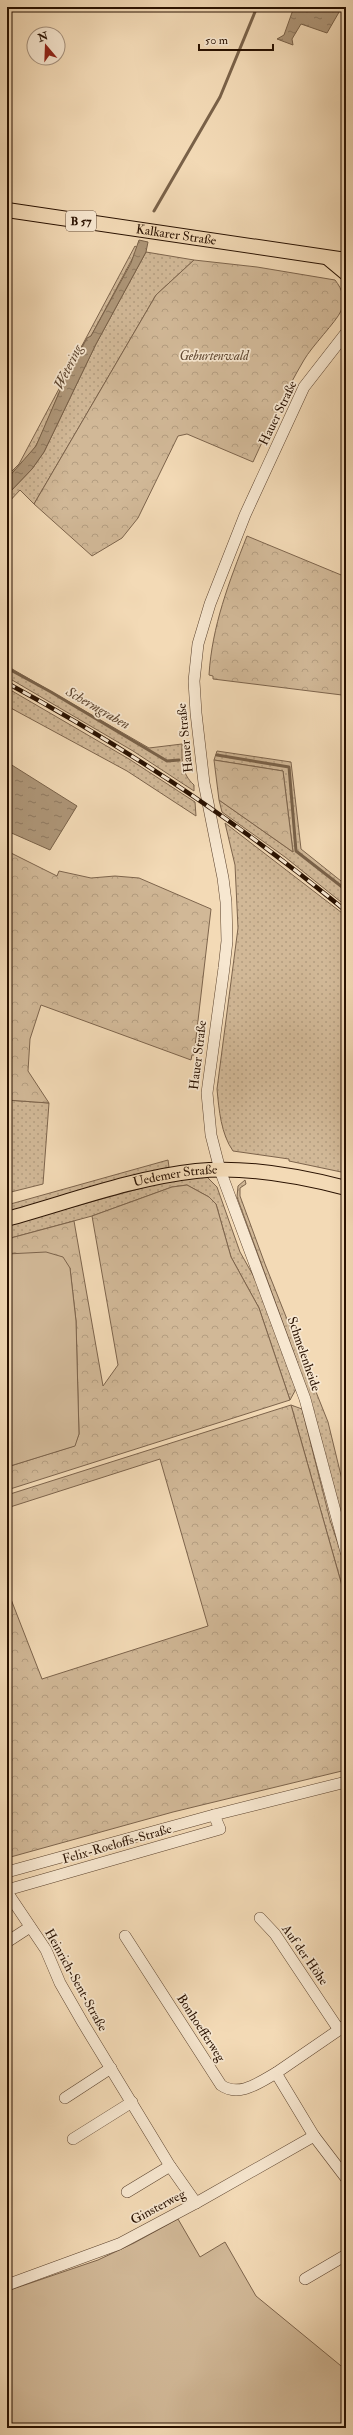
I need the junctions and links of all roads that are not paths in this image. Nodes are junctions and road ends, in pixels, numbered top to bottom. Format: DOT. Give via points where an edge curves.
graph roads {
  1 [pos="7,210"];
  2 [pos="328,258"];
  3 [pos="346,260"];
  4 [pos="346,273"];
  5 [pos="346,333"];
  6 [pos="220,1170"];
  7 [pos="346,1188"];
  8 [pos="7,1219"];
  9 [pos="346,1552"];
  10 [pos="346,1782"];
  11 [pos="214,1815"];
  12 [pos="7,1872"];
  13 [pos="7,1891"];
  14 [pos="260,1918"];
  15 [pos="30,1927"];
  16 [pos="125,1936"];
  17 [pos="7,1942"];
  18 [pos="343,2028"];
  19 [pos="111,2068"];
  20 [pos="276,2073"];
  21 [pos="65,2098"];
  22 [pos="132,2102"];
  23 [pos="314,2136"];
  24 [pos="73,2139"];
  25 [pos="170,2166"];
  26 [pos="346,2178"];
  27 [pos="127,2192"];
  28 [pos="196,2203"];
  29 [pos="345,2257"];
  30 [pos="305,2279"];
  31 [pos="7,2285"];
  1 -- 2 [label="main road, Kalkarer Straße / B 57"];
  2 -- 3 [label="main road, Kalkarer Straße / B 57"];
  2 -- 4 [label="main road"];
  5 -- 6 [label="street, Hauer Straße" via="304,387 245,515 210,604 198,644 194,681 196,713 204,783 226,902 227,941 207,1093 212,1135"];
  6 -- 7 [label="main road, Uedemer Straße" via="248,1170"];
  6 -- 8 [label="main road, Uedemer Straße" via="161,1177"];
  6 -- 9 [label="street, Schmelenheide" via="305,1399"];
  10 -- 11 [label="street, Felix-Roeloffs-Straße"];
  11 -- 12 [label="street, Felix-Roeloffs-Straße"];
  11 -- 13 [label="street, Felix-Roeloffs-Straße" via="220,1829"];
  13 -- 15 [label="street, Heinrich-Sent-Straße"];
  14 -- 18 [label="street, Auf der Höhe" via="275,1934"];
  15 -- 17 [label="street, Heinrich-Sent-Straße"];
  15 -- 19 [label="street, Heinrich-Sent-Straße" via="46,1950 71,2003"];
  16 -- 20 [label="street, Bonhoefferweg" via="221,2085 228,2090 239,2090"];
  18 -- 20 [label="street, Bonhoefferweg"];
  19 -- 21 [label="street"];
  19 -- 22 [label="street, Heinrich-Sent-Straße"];
  20 -- 23 [label="street"];
  22 -- 24 [label="street"];
  22 -- 25 [label="street, Heinrich-Sent-Straße"];
  23 -- 26 [label="street"];
  23 -- 28 [label="street, Ginsterweg"];
  25 -- 27 [label="street"];
  25 -- 28 [label="street, Heinrich-Sent-Straße"];
  28 -- 31 [label="street, Ginsterweg" via="119,2244"];
  29 -- 30 [label="street"];
}
